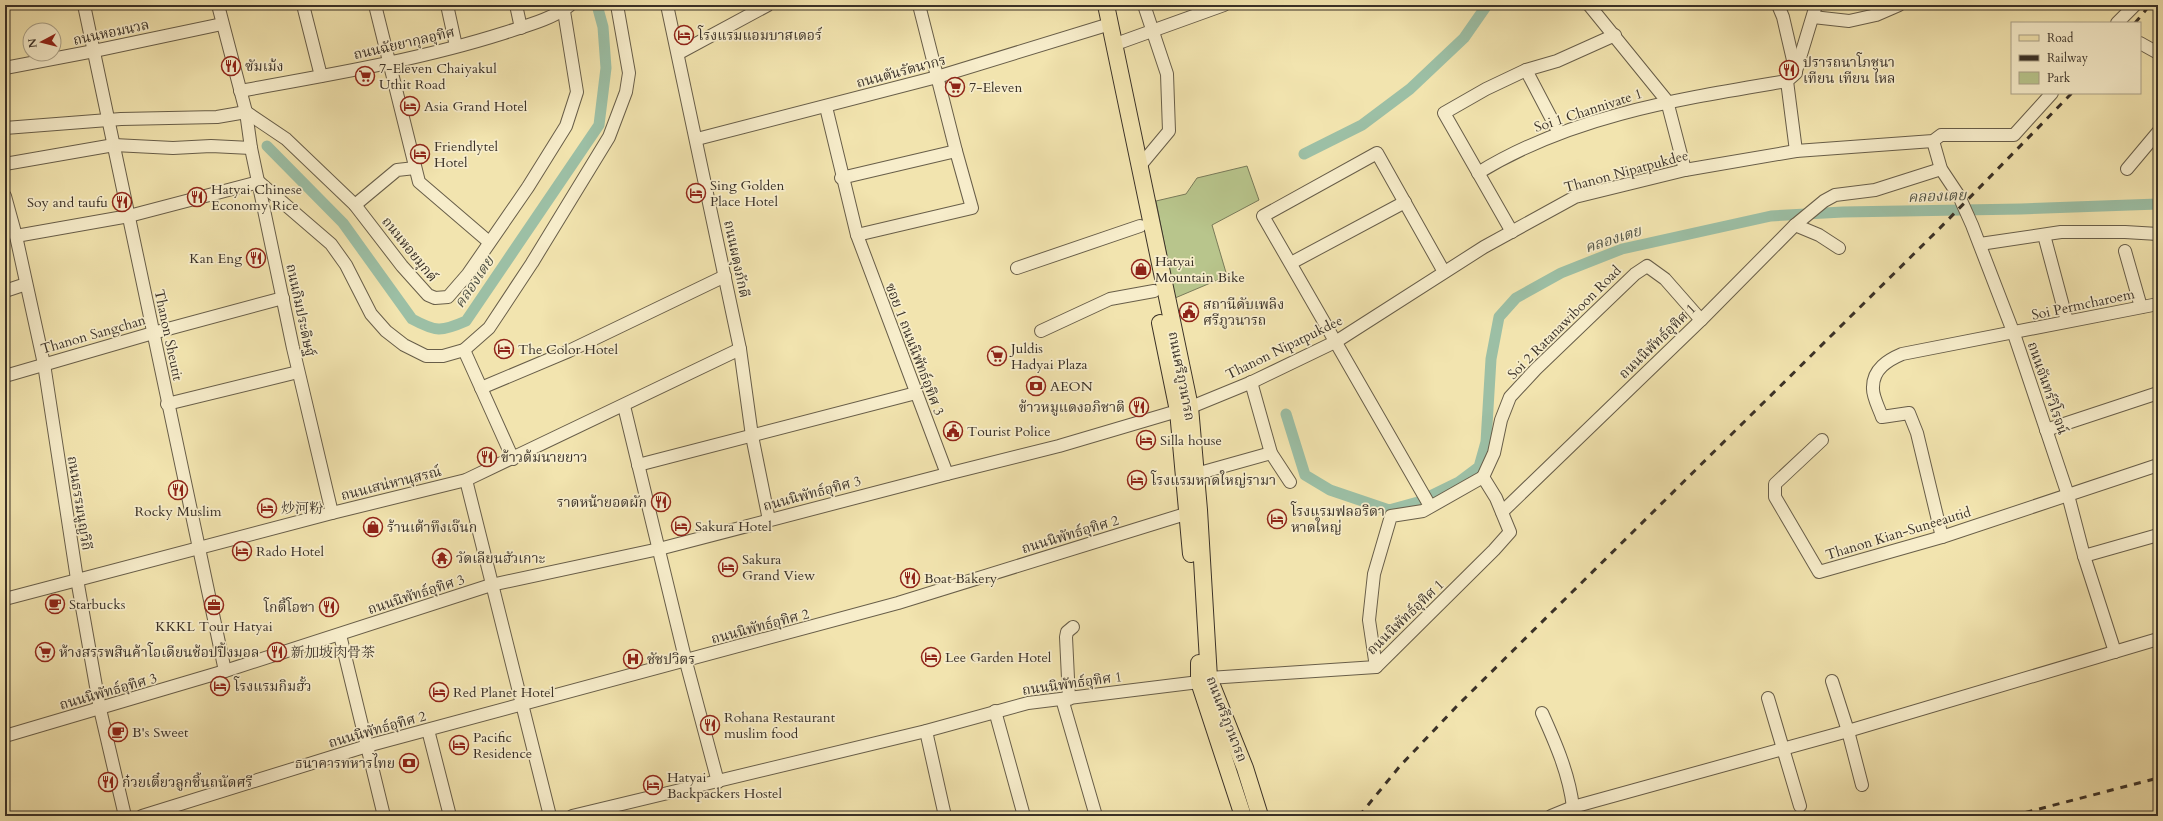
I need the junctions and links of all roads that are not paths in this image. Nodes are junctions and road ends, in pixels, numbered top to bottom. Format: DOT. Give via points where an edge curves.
graph roads {
  1 [pos="84,5"];
  2 [pos="218,5"];
  3 [pos="303,5"];
  4 [pos="375,5"];
  5 [pos="447,5"];
  6 [pos="516,5"];
  7 [pos="617,5"];
  8 [pos="667,5"];
  9 [pos="768,5"];
  10 [pos="919,5"];
  11 [pos="1096,5"];
  12 [pos="1106,5"];
  13 [pos="1144,5"];
  14 [pos="1224,5"];
  15 [pos="1589,5"];
  16 [pos="1778,5"];
  17 [pos="1899,5"];
  18 [pos="2135,5"];
  19 [pos="565,7"];
  20 [pos="1815,11"];
  21 [pos="2118,22"];
  22 [pos="222,24"];
  23 [pos="1105,25"];
  24 [pos="521,28"];
  25 [pos="1153,30"];
  26 [pos="1615,35"];
  27 [pos="1113,44"];
  28 [pos="2141,44"];
  29 [pos="456,46"];
  30 [pos="94,52"];
  31 [pos="679,53"];
  32 [pos="2158,53"];
  33 [pos="388,63"];
  34 [pos="5,68"];
  35 [pos="1526,70"];
  36 [pos="1796,72"];
  37 [pos="321,76"];
  38 [pos="937,77"];
  39 [pos="1787,81"];
  40 [pos="240,91"];
  41 [pos="2051,94"];
  42 [pos="1667,101"];
  43 [pos="826,107"];
  44 [pos="246,116"];
  45 [pos="107,120"];
  46 [pos="5,128"];
  47 [pos="2158,132"];
  48 [pos="1559,133"];
  49 [pos="697,139"];
  50 [pos="1933,141"];
  51 [pos="114,145"];
  52 [pos="251,146"];
  53 [pos="956,151"];
  54 [pos="1796,151"];
  55 [pos="5,164"];
  56 [pos="1138,167"];
  57 [pos="415,168"];
  58 [pos="1941,169"];
  59 [pos="2127,169"];
  60 [pos="1684,170"];
  61 [pos="1478,173"];
  62 [pos="842,178"];
  63 [pos="258,182"];
  64 [pos="1405,202"];
  65 [pos="6,204"];
  66 [pos="355,205"];
  67 [pos="128,216"];
  68 [pos="1795,225"];
  69 [pos="1140,226"];
  70 [pos="1512,232"];
  71 [pos="2158,234"];
  72 [pos="857,235"];
  73 [pos="2044,235"];
  74 [pos="16,236"];
  75 [pos="489,242"];
  76 [pos="1980,244"];
  77 [pos="1839,248"];
  78 [pos="2125,251"];
  79 [pos="1291,263"];
  80 [pos="1017,268"];
  81 [pos="1444,272"];
  82 [pos="725,276"];
  83 [pos="26,284"];
  84 [pos="5,291"];
  85 [pos="1154,291"];
  86 [pos="283,298"];
  87 [pos="2158,304"];
  88 [pos="2141,307"];
  89 [pos="1701,320"];
  90 [pos="2067,321"];
  91 [pos="1041,331"];
  92 [pos="153,333"];
  93 [pos="2014,334"];
  94 [pos="1337,341"];
  95 [pos="740,349"];
  96 [pos="464,350"];
  97 [pos="44,364"];
  98 [pos="298,372"];
  99 [pos="5,376"];
  100 [pos="1252,382"];
  101 [pos="481,388"];
  102 [pos="916,393"];
  103 [pos="2158,393"];
  104 [pos="168,404"];
  105 [pos="624,406"];
  106 [pos="1184,409"];
  107 [pos="2046,430"];
  108 [pos="752,436"];
  109 [pos="1822,440"];
  110 [pos="1271,453"];
  111 [pos="513,459"];
  112 [pos="638,465"];
  113 [pos="2158,465"];
  114 [pos="946,474"];
  115 [pos="1196,474"];
  116 [pos="1483,477"];
  117 [pos="466,480"];
  118 [pos="1290,482"];
  119 [pos="2068,495"];
  120 [pos="1430,506"];
  121 [pos="1193,512"];
  122 [pos="1502,512"];
  123 [pos="332,513"];
  124 [pos="769,520"];
  125 [pos="2158,535"];
  126 [pos="1942,537"];
  127 [pos="200,547"];
  128 [pos="659,549"];
  129 [pos="2084,556"];
  130 [pos="77,579"];
  131 [pos="491,585"];
  132 [pos="5,599"];
  133 [pos="1073,628"];
  134 [pos="340,634"];
  135 [pos="2158,639"];
  136 [pos="2115,652"];
  137 [pos="686,662"];
  138 [pos="1376,667"];
  139 [pos="225,671"];
  140 [pos="1204,680"];
  141 [pos="1832,682"];
  142 [pos="1768,698"];
  143 [pos="1066,699"];
  144 [pos="523,705"];
  145 [pos="100,709"];
  146 [pos="995,711"];
  147 [pos="1542,713"];
  148 [pos="428,730"];
  149 [pos="926,731"];
  150 [pos="1848,731"];
  151 [pos="5,736"];
  152 [pos="367,746"];
  153 [pos="1782,749"];
  154 [pos="718,782"];
  155 [pos="1862,785"];
  156 [pos="1800,806"];
  157 [pos="1573,807"];
  158 [pos="941,815"];
  159 [pos="126,816"];
  160 [pos="142,816"];
  161 [pos="384,816"];
  162 [pos="450,816"];
  163 [pos="550,816"];
  164 [pos="572,816"];
  165 [pos="1024,816"];
  166 [pos="1096,816"];
  167 [pos="1242,816"];
  168 [pos="1260,816"];
  169 [pos="1551,816"];
  1 -- 30 [label="street, Thanon Sheutit"];
  2 -- 22 [label="street"];
  3 -- 37 [label="street"];
  4 -- 33 [label="street"];
  5 -- 29 [label="street"];
  6 -- 24 [label="street"];
  7 -- 96 [label="street" via="630,73 626,92 609,137 489,328"];
  8 -- 31 [label="street, ถนนผดุงภักดี"];
  9 -- 31 [label="street"];
  10 -- 38 [label="street"];
  11 -- 23 [label="main road, ถนนศรีภูวนารถ"];
  12 -- 23 [label="main road, ถนนศรีภูวนารถ"];
  13 -- 25 [label="street"];
  14 -- 25 [label="street"];
  15 -- 26 [label="street"];
  16 -- 36 [label="street"];
  17 -- 20 [label="street" via="1876,15 1848,21"];
  18 -- 21 [label="street"];
  19 -- 24 [label="street, ถนนฉัยยากุลอุทิศ"];
  19 -- 75 [label="street, ถนนหอยมุกต์" via="578,92 566,126 528,187"];
  20 -- 36 [label="street"];
  22 -- 30 [label="street, ถนนหอมนวล"];
  22 -- 40 [label="street"];
  23 -- 27 [label="main road, ถนนศรีภูวนารถ"];
  23 -- 38 [label="street, ถนนตันรัตนากร"];
  23 -- 69 [label="main road, ถนนศรีภูวนารถ"];
  24 -- 29 [label="street, ถนนฉัยยากุลอุทิศ"];
  25 -- 27 [label="street"];
  25 -- 56 [label="street" via="1168,74 1169,131"];
  26 -- 35 [label="street" via="1557,61"];
  26 -- 42 [label="street"];
  27 -- 56 [label="main road, ถนนศรีภูวนารถ"];
  28 -- 32 [label="street"];
  29 -- 33 [label="street, ถนนฉัยยากุลอุทิศ"];
  30 -- 34 [label="street, ถนนหอมนวล"];
  30 -- 45 [label="street, Thanon Sheutit"];
  31 -- 49 [label="street, ถนนผดุงภักดี"];
  33 -- 37 [label="street, ถนนฉัยยากุลอุทิศ"];
  33 -- 57 [label="street"];
  35 -- 48 [label="street"];
  35 -- 61 [label="street" via="1444,113"];
  36 -- 39 [label="street"];
  37 -- 40 [label="street, ถนนฉัยยากุลอุทิศ"];
  38 -- 43 [label="street, ถนนตันรัตนากร"];
  38 -- 53 [label="street"];
  39 -- 42 [label="street, Soi 1 Channivate 1"];
  39 -- 54 [label="street"];
  40 -- 44 [label="street"];
  41 -- 50 [label="street, Thanon Nipatpukdee" via="2014,135 1941,135"];
  42 -- 48 [label="street, Soi 1 Channivate 1"];
  42 -- 60 [label="street"];
  43 -- 49 [label="street, ถนนตันรัตนากร"];
  43 -- 62 [label="street, ซอย 1 ถนนนิพัทธ์อุทิศ 3"];
  44 -- 45 [label="street"];
  44 -- 52 [label="street, ถนนกิมประดิษฐ์"];
  44 -- 66 [label="street, ถนนหอยมุกต์" via="286,139"];
  45 -- 46 [label="street"];
  45 -- 51 [label="street, Thanon Sheutit"];
  47 -- 59 [label="street"];
  48 -- 61 [label="street, Soi 1 Channivate 1" via="1508,155"];
  49 -- 82 [label="street, ถนนผดุงภักดี"];
  50 -- 54 [label="street, Thanon Nipatpukdee"];
  50 -- 58 [label="street, ถนนจันทร์วิโรจน์"];
  51 -- 52 [label="street" via="173,148"];
  51 -- 55 [label="street"];
  51 -- 67 [label="street, Thanon Sheutit"];
  52 -- 63 [label="street, ถนนกิมประดิษฐ์"];
  53 -- 62 [label="street"];
  53 -- 72 [label="street" via="972,208"];
  54 -- 60 [label="street, Thanon Nipatpukdee"];
  56 -- 106 [label="main road, ถนนศรีภูวนารถ"];
  57 -- 66 [label="street" via="397,170"];
  57 -- 75 [label="street" via="419,182"];
  58 -- 68 [label="street, ถนนนิพัทธ์อุทิศ 1" via="1875,190 1835,195"];
  58 -- 76 [label="street, ถนนจันทร์วิโรจน์" via="1959,196"];
  60 -- 70 [label="street, Thanon Nipatpukdee" via="1575,197"];
  61 -- 70 [label="street"];
  62 -- 72 [label="street, ซอย 1 ถนนนิพัทธ์อุทิศ 3"];
  63 -- 67 [label="street"];
  63 -- 86 [label="street, ถนนกิมประดิษฐ์"];
  63 -- 96 [label="street" via="331,244 346,265 371,314 386,331 426,356 444,356"];
  64 -- 79 [label="street"];
  64 -- 79 [label="street" via="1377,153 1263,216"];
  64 -- 81 [label="street"];
  65 -- 74 [label="street, ถนนธรรมนูญวิถี"];
  66 -- 75 [label="street, ถนนหอยมุกต์" via="402,266 428,295 435,298 448,297 458,288"];
  67 -- 74 [label="street"];
  67 -- 92 [label="street, Thanon Sheutit"];
  68 -- 77 [label="street" via="1819,235"];
  68 -- 89 [label="street, ถนนนิพัทธ์อุทิศ 1"];
  69 -- 80 [label="street"];
  69 -- 85 [label="main road, ถนนศรีภูวนารถ"];
  70 -- 81 [label="street, Thanon Nipatpukdee"];
  71 -- 73 [label="street" via="2077,232"];
  72 -- 102 [label="street, ซอย 1 ถนนนิพัทธ์อุทิศ 3"];
  73 -- 76 [label="street"];
  73 -- 90 [label="street"];
  74 -- 83 [label="street, ถนนธรรมนูญวิถี"];
  76 -- 93 [label="street, ถนนจันทร์วิโรจน์"];
  78 -- 88 [label="street"];
  79 -- 94 [label="street"];
  81 -- 94 [label="street, Thanon Nipatpukdee"];
  82 -- 95 [label="street, ถนนผดุงภักดี"];
  82 -- 101 [label="street" via="569,351"];
  83 -- 84 [label="street"];
  83 -- 97 [label="street, ถนนธรรมนูญวิถี"];
  85 -- 91 [label="street" via="1110,299"];
  85 -- 106 [label="main road, ถนนศรีภูวนารถ"];
  86 -- 92 [label="street, Thanon Sangchan"];
  86 -- 98 [label="street, ถนนกิมประดิษฐ์"];
  87 -- 88 [label="street, Soi Permcharoem"];
  88 -- 90 [label="street, Soi Permcharoem"];
  89 -- 116 [label="street, Soi 2 Ratanawiboon Road" via="1665,280 1647,266 1635,274 1510,397 1501,420 1494,453"];
  89 -- 122 [label="street, ถนนนิพัทธ์อุทิศ 1"];
  90 -- 93 [label="street, Soi Permcharoem"];
  92 -- 97 [label="street, Thanon Sangchan"];
  92 -- 104 [label="street, Thanon Sheutit"];
  93 -- 107 [label="street, ถนนจันทร์วิโรจน์"];
  93 -- 126 [label="street, Soi Permcharoem" via="1902,354 1888,360 1877,372 1873,387 1882,417 1909,413"];
  94 -- 100 [label="street, Thanon Nipatpukdee"];
  94 -- 120 [label="street"];
  95 -- 105 [label="street, ถนนเสน่หานุสรณ์"];
  95 -- 108 [label="street, ถนนผดุงภักดี"];
  96 -- 101 [label="street"];
  97 -- 99 [label="street, Thanon Sangchan"];
  97 -- 130 [label="street, ถนนธรรมนูญวิถี"];
  98 -- 104 [label="street"];
  98 -- 123 [label="street, ถนนกิมประดิษฐ์"];
  100 -- 106 [label="street, Thanon Nipatpukdee"];
  100 -- 110 [label="street"];
  101 -- 111 [label="street"];
  102 -- 108 [label="street"];
  102 -- 114 [label="street, ซอย 1 ถนนนิพัทธ์อุทิศ 3"];
  103 -- 107 [label="street"];
  104 -- 127 [label="street, Thanon Sheutit"];
  105 -- 111 [label="street, ถนนเสน่หานุสรณ์"];
  105 -- 112 [label="street"];
  106 -- 114 [label="street, ถนนนิพัทธ์อุทิศ 3" via="1059,446"];
  106 -- 115 [label="main road, ถนนศรีภูวนารถ"];
  106 -- 121 [label="main road, ถนนศรีภูวนารถ"];
  107 -- 119 [label="street, ถนนจันทร์วิโรจน์"];
  108 -- 112 [label="street"];
  108 -- 124 [label="street, ถนนผดุงภักดี"];
  109 -- 126 [label="street, Thanon Kian-Suneeautid" via="1775,484 1775,497 1819,572"];
  110 -- 115 [label="street"];
  110 -- 118 [label="street"];
  111 -- 117 [label="street, ถนนเสน่หานุสรณ์"];
  112 -- 128 [label="street"];
  113 -- 119 [label="street, Thanon Kian-Suneeautid"];
  114 -- 124 [label="street, ถนนนิพัทธ์อุทิศ 3"];
  115 -- 121 [label="main road, ถนนศรีภูวนารถ"];
  116 -- 120 [label="street"];
  116 -- 122 [label="street, ถนนนิพัทธ์อุทิศ 1"];
  117 -- 123 [label="street, ถนนเสน่หานุสรณ์"];
  117 -- 131 [label="street"];
  119 -- 126 [label="street, Thanon Kian-Suneeautid"];
  119 -- 129 [label="street, ถนนจันทร์วิโรจน์"];
  120 -- 138 [label="street" via="1423,511 1391,516 1374,574 1369,620"];
  121 -- 137 [label="street, ถนนนิพัทธ์อุทิศ 2" via="898,603"];
  121 -- 140 [label="main road, ถนนศรีภูวนารถ"];
  122 -- 138 [label="street, ถนนนิพัทธ์อุทิศ 1" via="1510,532"];
  123 -- 127 [label="street, ถนนเสน่หานุสรณ์"];
  124 -- 128 [label="street, ถนนนิพัทธ์อุทิศ 3"];
  125 -- 129 [label="street"];
  127 -- 130 [label="street, ถนนเสน่หานุสรณ์"];
  127 -- 139 [label="street, Thanon Sheutit"];
  128 -- 131 [label="street, ถนนนิพัทธ์อุทิศ 3"];
  128 -- 137 [label="street"];
  129 -- 136 [label="street, ถนนจันทร์วิโรจน์"];
  130 -- 132 [label="street, ถนนเสน่หานุสรณ์"];
  130 -- 145 [label="street, ถนนธรรมนูญวิถี"];
  131 -- 134 [label="street, ถนนนิพัทธ์อุทิศ 3"];
  131 -- 144 [label="street"];
  133 -- 143 [label="street" via="1067,632 1066,637"];
  134 -- 139 [label="street, ถนนนิพัทธ์อุทิศ 3"];
  134 -- 152 [label="street"];
  135 -- 136 [label="street"];
  136 -- 150 [label="street"];
  137 -- 144 [label="street, ถนนนิพัทธ์อุทิศ 2" via="589,685"];
  137 -- 154 [label="street"];
  138 -- 140 [label="street, ถนนนิพัทธ์อุทิศ 1"];
  139 -- 145 [label="street, ถนนนิพัทธ์อุทิศ 3"];
  140 -- 143 [label="street, ถนนนิพัทธ์อุทิศ 1"];
  140 -- 167 [label="main road, ถนนศรีภูวนารถ"];
  140 -- 168 [label="main road, ถนนศรีภูวนารถ" via="1245,768"];
  141 -- 150 [label="street"];
  142 -- 153 [label="street"];
  143 -- 146 [label="street, ถนนนิพัทธ์อุทิศ 1" via="1028,703"];
  143 -- 166 [label="street"];
  144 -- 148 [label="street, ถนนนิพัทธ์อุทิศ 2"];
  144 -- 163 [label="street"];
  145 -- 151 [label="street, ถนนนิพัทธ์อุทิศ 3"];
  145 -- 159 [label="street, ถนนธรรมนูญวิถี"];
  146 -- 149 [label="street, ถนนนิพัทธ์อุทิศ 1"];
  146 -- 165 [label="street"];
  147 -- 157 [label="street" via="1558,748"];
  148 -- 152 [label="street, ถนนนิพัทธ์อุทิศ 2"];
  148 -- 162 [label="street"];
  149 -- 154 [label="street, ถนนนิพัทธ์อุทิศ 1"];
  149 -- 158 [label="street"];
  150 -- 153 [label="street"];
  150 -- 155 [label="street"];
  152 -- 160 [label="street, ถนนนิพัทธ์อุทิศ 2"];
  152 -- 161 [label="street"];
  153 -- 156 [label="street"];
  153 -- 157 [label="street"];
  154 -- 164 [label="street, ถนนนิพัทธ์อุทิศ 1"];
  157 -- 169 [label="street"];
}
